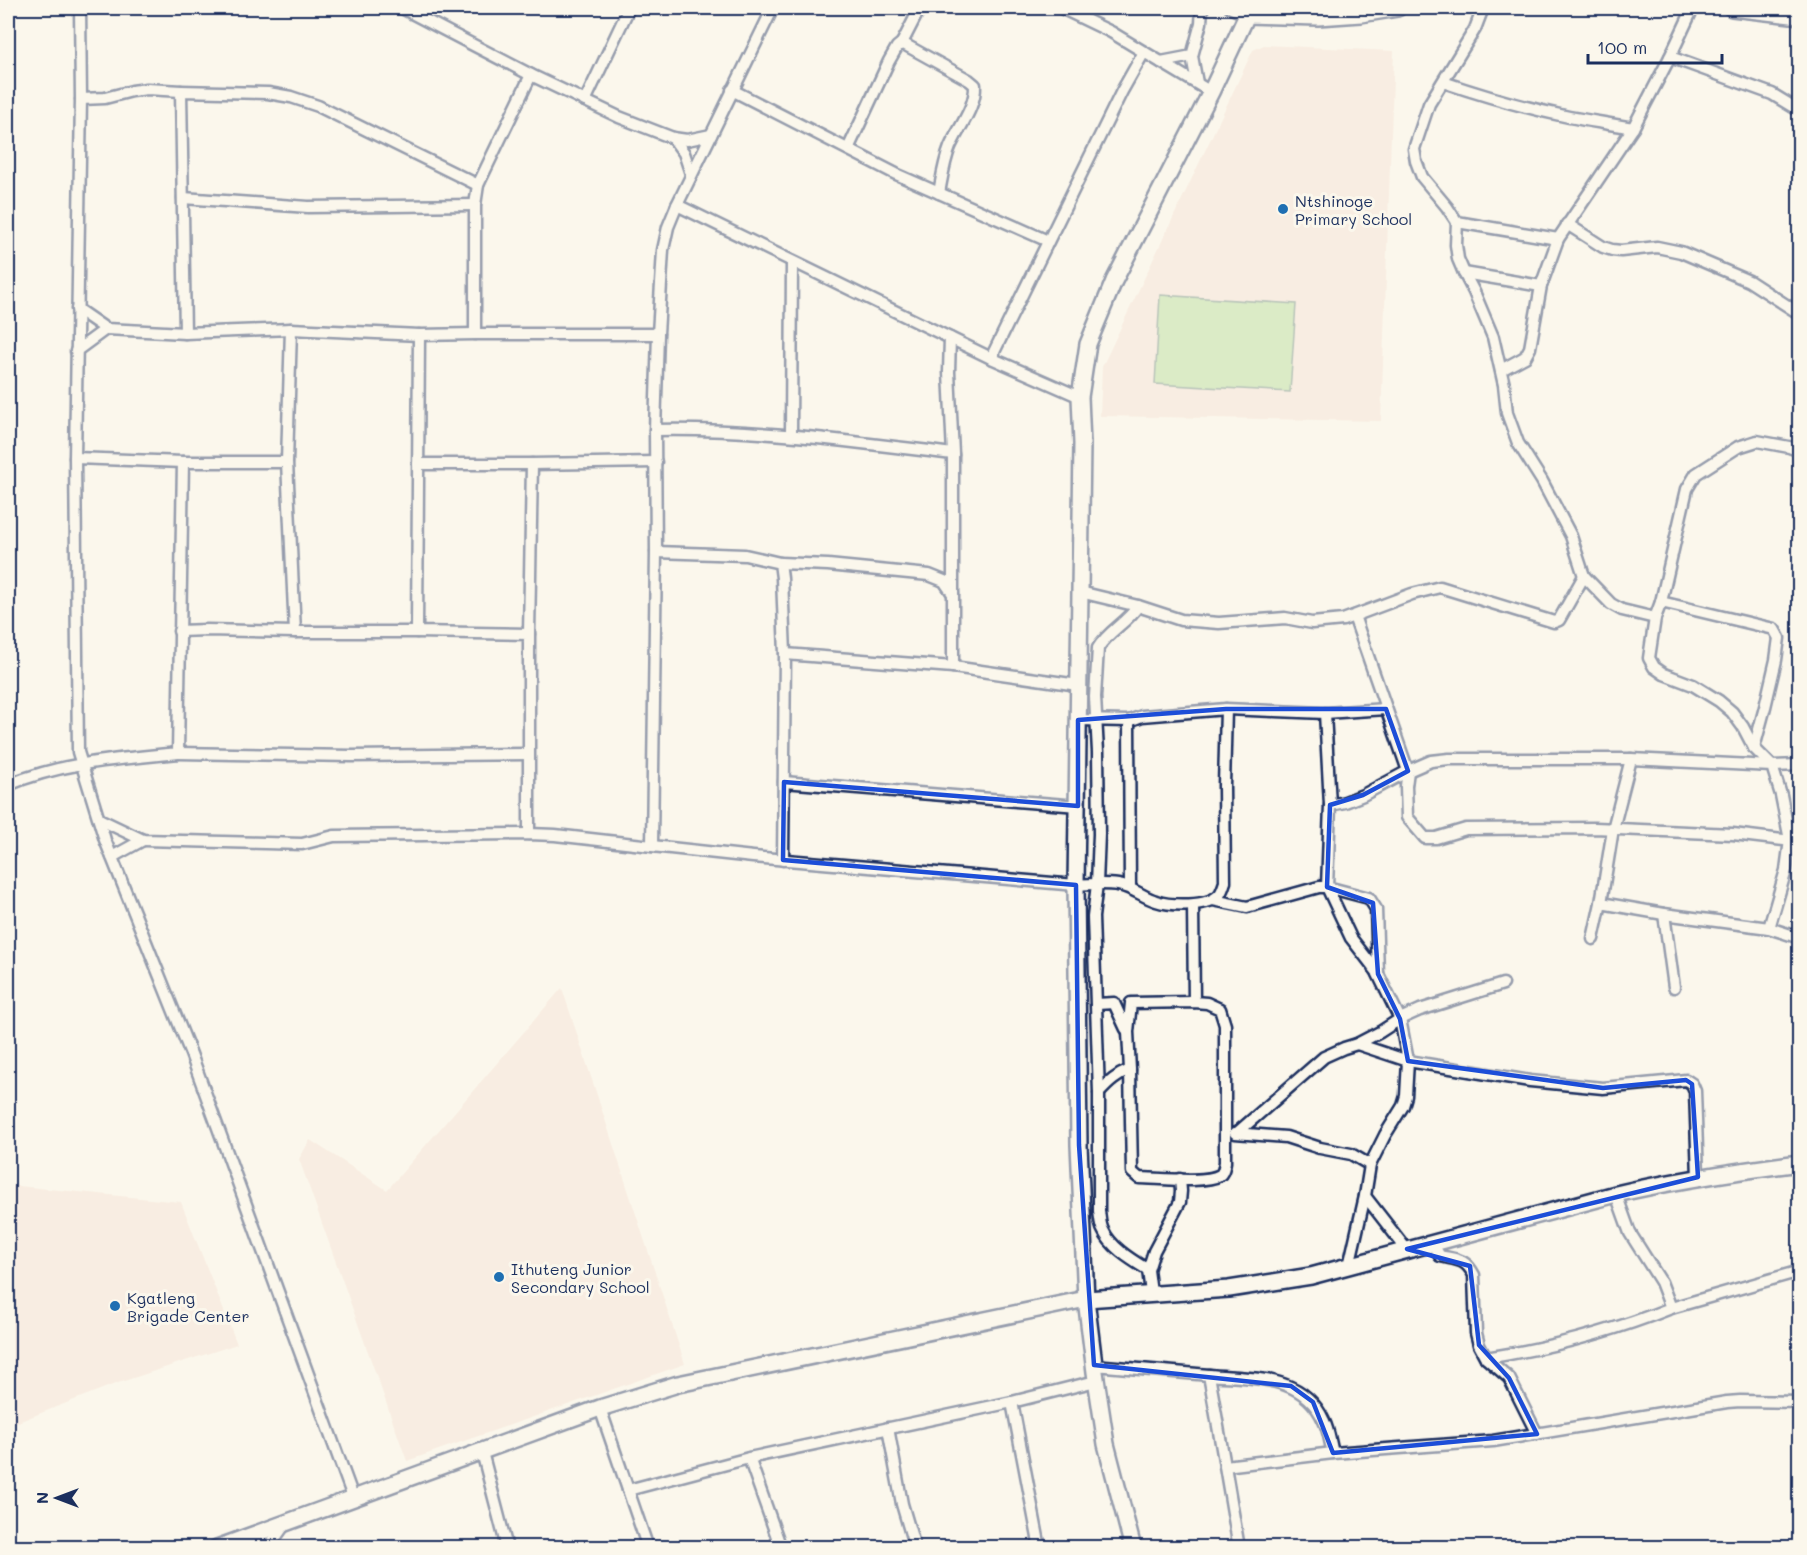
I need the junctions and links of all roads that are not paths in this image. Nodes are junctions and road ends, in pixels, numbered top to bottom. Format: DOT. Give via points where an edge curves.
graph roads {
  1 [pos="80,8"];
  2 [pos="402,8"];
  3 [pos="628,8"];
  4 [pos="773,8"];
  5 [pos="920,8"];
  6 [pos="1061,8"];
  7 [pos="1202,8"];
  8 [pos="1231,8"];
  9 [pos="1398,8"];
  10 [pos="1483,8"];
  11 [pos="1693,8"];
  12 [pos="1732,8"];
  13 [pos="1748,9"];
  14 [pos="1247,15"];
  15 [pos="1800,16"];
  16 [pos="902,43"];
  17 [pos="1144,52"];
  18 [pos="1192,56"];
  19 [pos="1670,57"];
  20 [pos="1161,62"];
  21 [pos="531,75"];
  22 [pos="1443,82"];
  23 [pos="1197,83"];
  24 [pos="732,90"];
  25 [pos="181,91"];
  26 [pos="1211,92"];
  27 [pos="81,99"];
  28 [pos="585,101"];
  29 [pos="1800,111"];
  30 [pos="1633,128"];
  31 [pos="711,135"];
  32 [pos="673,138"];
  33 [pos="848,149"];
  34 [pos="691,174"];
  35 [pos="478,185"];
  36 [pos="939,193"];
  37 [pos="183,198"];
  38 [pos="475,205"];
  39 [pos="677,205"];
  40 [pos="1456,222"];
  41 [pos="1568,224"];
  42 [pos="1558,239"];
  43 [pos="1048,241"];
  44 [pos="792,262"];
  45 [pos="1464,273"];
  46 [pos="1541,286"];
  47 [pos="77,309"];
  48 [pos="1800,314"];
  49 [pos="291,329"];
  50 [pos="106,330"];
  51 [pos="185,333"];
  52 [pos="419,334"];
  53 [pos="475,334"];
  54 [pos="658,334"];
  55 [pos="950,338"];
  56 [pos="76,351"];
  57 [pos="991,358"];
  58 [pos="1500,370"];
  59 [pos="1080,397"];
  60 [pos="656,430"];
  61 [pos="791,435"];
  62 [pos="1800,451"];
  63 [pos="953,454"];
  64 [pos="75,458"];
  65 [pos="183,462"];
  66 [pos="287,462"];
  67 [pos="656,462"];
  68 [pos="418,464"];
  69 [pos="532,464"];
  70 [pos="656,552"];
  71 [pos="780,563"];
  72 [pos="1584,576"];
  73 [pos="1080,592"];
  74 [pos="953,594"];
  75 [pos="1661,602"];
  76 [pos="1138,606"];
  77 [pos="1354,616"];
  78 [pos="1655,618"];
  79 [pos="179,631"];
  80 [pos="295,632"];
  81 [pos="417,632"];
  82 [pos="529,634"];
  83 [pos="785,654"];
  84 [pos="953,667"];
  85 [pos="1078,685"];
  86 [pos="1226,709"];
  87 [pos="1386,709"];
  88 [pos="1325,713"];
  89 [pos="1078,720"];
  90 [pos="1096,720"];
  91 [pos="1129,721"];
  92 [pos="1754,748"];
  93 [pos="178,753"];
  94 [pos="528,754"];
  95 [pos="1631,759"];
  96 [pos="81,763"];
  97 [pos="1800,765"];
  98 [pos="1772,766"];
  99 [pos="1408,771"];
  100 [pos="784,782"];
  101 [pos="8,785"];
  102 [pos="1330,805"];
  103 [pos="1078,806"];
  104 [pos="99,819"];
  105 [pos="1613,829"];
  106 [pos="529,834"];
  107 [pos="143,840"];
  108 [pos="1795,841"];
  109 [pos="652,846"];
  110 [pos="112,857"];
  111 [pos="783,860"];
  112 [pos="1097,884"];
  113 [pos="1076,885"];
  114 [pos="1327,887"];
  115 [pos="1130,888"];
  116 [pos="1213,900"];
  117 [pos="1600,903"];
  118 [pos="1193,905"];
  119 [pos="1664,914"];
  120 [pos="1769,928"];
  121 [pos="1800,938"];
  122 [pos="1593,939"];
  123 [pos="1378,974"];
  124 [pos="1503,984"];
  125 [pos="1674,987"];
  126 [pos="1194,1002"];
  127 [pos="1114,1003"];
  128 [pos="1131,1003"];
  129 [pos="1097,1004"];
  130 [pos="1400,1019"];
  131 [pos="1128,1032"];
  132 [pos="1357,1044"];
  133 [pos="1408,1061"];
  134 [pos="1131,1070"];
  135 [pos="1099,1093"];
  136 [pos="1239,1132"];
  137 [pos="1226,1133"];
  138 [pos="1800,1163"];
  139 [pos="1370,1165"];
  140 [pos="1071,1176"];
  141 [pos="1698,1177"];
  142 [pos="1180,1179"];
  143 [pos="1616,1194"];
  144 [pos="1365,1196"];
  145 [pos="1082,1197"];
  146 [pos="1432,1243"];
  147 [pos="1407,1250"];
  148 [pos="1349,1266"];
  149 [pos="1148,1270"];
  150 [pos="1800,1271"];
  151 [pos="1151,1293"];
  152 [pos="1086,1299"];
  153 [pos="1671,1308"];
  154 [pos="1486,1358"];
  155 [pos="1094,1365"];
  156 [pos="1209,1375"];
  157 [pos="1096,1381"];
  158 [pos="1012,1402"];
  159 [pos="1800,1402"];
  160 [pos="600,1408"];
  161 [pos="888,1428"];
  162 [pos="1537,1434"];
  163 [pos="482,1452"];
  164 [pos="1333,1453"];
  165 [pos="750,1458"];
  166 [pos="1225,1466"];
  167 [pos="628,1490"];
  168 [pos="353,1497"];
  169 [pos="285,1524"];
  170 [pos="505,1547"];
  171 [pos="218,1548"];
  172 [pos="268,1548"];
  173 [pos="648,1548"];
  174 [pos="781,1548"];
  175 [pos="915,1548"];
  176 [pos="1040,1548"];
  177 [pos="1133,1548"];
  178 [pos="1239,1548"];
  1 -- 27 [label="street"];
  2 -- 21 [label="street"];
  3 -- 28 [label="street"];
  4 -- 24 [label="street"];
  5 -- 16 [label="street"];
  6 -- 17 [label="street"];
  7 -- 18 [label="street"];
  8 -- 14 [label="street"];
  9 -- 14 [label="street" via="1318,16"];
  10 -- 22 [label="street"];
  11 -- 19 [label="street"];
  12 -- 13 [label="street"];
  13 -- 15 [label="street"];
  14 -- 26 [label="street"];
  16 -- 33 [label="street" via="889,61"];
  16 -- 36 [label="street" via="975,86 976,96 947,156"];
  17 -- 20 [label="street"];
  17 -- 43 [label="street"];
  18 -- 20 [label="street"];
  18 -- 23 [label="street"];
  19 -- 29 [label="street" via="1772,94"];
  19 -- 30 [label="street"];
  20 -- 23 [label="street"];
  21 -- 28 [label="street"];
  21 -- 35 [label="street"];
  22 -- 30 [label="street" via="1526,107"];
  22 -- 40 [label="street" via="1429,104 1414,149 1422,177"];
  23 -- 26 [label="street"];
  24 -- 31 [label="street"];
  24 -- 33 [label="street"];
  25 -- 27 [label="street" via="147,89"];
  25 -- 35 [label="street" via="291,97 318,106"];
  25 -- 37 [label="street"];
  26 -- 59 [label="street" via="1114,281 1088,344"];
  27 -- 47 [label="street"];
  28 -- 32 [label="street"];
  30 -- 41 [label="street"];
  31 -- 32 [label="street" via="687,140"];
  31 -- 34 [label="street"];
  32 -- 34 [label="street" via="684,153"];
  33 -- 36 [label="street"];
  34 -- 39 [label="street"];
  35 -- 38 [label="street"];
  36 -- 43 [label="street"];
  37 -- 38 [label="street" via="308,207"];
  37 -- 51 [label="street"];
  38 -- 53 [label="street"];
  39 -- 44 [label="street"];
  39 -- 54 [label="street" via="663,250"];
  40 -- 42 [label="street"];
  40 -- 45 [label="street" via="1458,259"];
  41 -- 42 [label="street"];
  41 -- 48 [label="street" via="1612,250 1657,247 1681,252 1749,281"];
  42 -- 46 [label="street"];
  43 -- 57 [label="street"];
  44 -- 55 [label="street"];
  44 -- 61 [label="street"];
  45 -- 46 [label="street"];
  45 -- 58 [label="street" via="1493,337"];
  46 -- 58 [label="street" via="1530,348 1525,357"];
  47 -- 50 [label="street"];
  47 -- 56 [label="street"];
  49 -- 51 [label="street"];
  49 -- 52 [label="street"];
  49 -- 66 [label="street"];
  50 -- 51 [label="street"];
  50 -- 56 [label="street"];
  52 -- 53 [label="street"];
  52 -- 68 [label="street"];
  53 -- 54 [label="street"];
  54 -- 60 [label="street"];
  55 -- 57 [label="street"];
  55 -- 63 [label="street"];
  56 -- 64 [label="street"];
  57 -- 59 [label="street"];
  58 -- 72 [label="street" via="1507,413 1518,443 1571,536"];
  59 -- 73 [label="street"];
  60 -- 61 [label="street"];
  60 -- 67 [label="street"];
  61 -- 63 [label="street"];
  62 -- 75 [label="street" via="1757,441 1738,447 1696,474 1688,489"];
  63 -- 74 [label="street"];
  64 -- 65 [label="street"];
  64 -- 96 [label="street" via="77,742"];
  65 -- 66 [label="street"];
  65 -- 79 [label="street"];
  66 -- 80 [label="street"];
  67 -- 69 [label="street"];
  67 -- 70 [label="street"];
  68 -- 69 [label="street"];
  68 -- 81 [label="street"];
  69 -- 82 [label="street"];
  70 -- 71 [label="street" via="745,555"];
  70 -- 109 [label="street"];
  71 -- 74 [label="street" via="929,575 944,581"];
  71 -- 83 [label="street"];
  72 -- 77 [label="street" via="1559,620 1554,622 1440,587"];
  72 -- 78 [label="street" via="1611,604"];
  73 -- 76 [label="street"];
  73 -- 85 [label="street"];
  74 -- 84 [label="street"];
  75 -- 78 [label="street"];
  75 -- 92 [label="street" via="1777,632 1776,660"];
  76 -- 77 [label="street" via="1181,620 1219,623 1285,618 1328,623"];
  76 -- 90 [label="street" via="1098,648"];
  77 -- 87 [label="street"];
  78 -- 92 [label="street" via="1649,658 1654,667 1719,701 1732,712"];
  79 -- 80 [label="street"];
  79 -- 93 [label="street"];
  80 -- 81 [label="street"];
  81 -- 82 [label="street"];
  82 -- 94 [label="street"];
  83 -- 84 [label="street"];
  83 -- 100 [label="street"];
  84 -- 85 [label="street"];
  85 -- 89 [label="street"];
  86 -- 88 [label="street"];
  86 -- 91 [label="street" via="1142,716"];
  86 -- 116 [label="street" via="1225,882"];
  87 -- 88 [label="street"];
  87 -- 99 [label="street"];
  88 -- 102 [label="street"];
  89 -- 90 [label="street"];
  89 -- 103 [label="street"];
  90 -- 91 [label="street"];
  90 -- 112 [label="street"];
  91 -- 115 [label="street"];
  92 -- 98 [label="street"];
  93 -- 94 [label="street"];
  93 -- 96 [label="street"];
  94 -- 106 [label="street"];
  95 -- 98 [label="street"];
  95 -- 99 [label="street" via="1449,759 1431,761"];
  95 -- 105 [label="street"];
  96 -- 101 [label="street"];
  96 -- 104 [label="street"];
  97 -- 98 [label="street"];
  98 -- 108 [label="street"];
  99 -- 102 [label="street" via="1363,795"];
  99 -- 105 [label="street" via="1407,817 1425,838 1466,829"];
  100 -- 103 [label="street"];
  100 -- 111 [label="street"];
  102 -- 114 [label="street"];
  103 -- 113 [label="street"];
  104 -- 107 [label="street"];
  104 -- 110 [label="street"];
  105 -- 108 [label="street"];
  105 -- 117 [label="street"];
  106 -- 107 [label="street" via="334,836 302,844"];
  106 -- 109 [label="street"];
  107 -- 110 [label="street"];
  108 -- 120 [label="street"];
  109 -- 111 [label="street"];
  110 -- 168 [label="street" via="191,1054"];
  111 -- 113 [label="street"];
  112 -- 113 [label="street"];
  112 -- 115 [label="street"];
  112 -- 129 [label="street" via="1093,916"];
  113 -- 145 [label="street"];
  114 -- 116 [label="street" via="1247,907"];
  114 -- 123 [label="street" via="1351,938"];
  114 -- 123 [label="street" via="1370,898 1373,903"];
  115 -- 118 [label="street" via="1159,902"];
  116 -- 118 [label="street"];
  117 -- 119 [label="street"];
  117 -- 122 [label="street"];
  118 -- 126 [label="street"];
  119 -- 120 [label="street"];
  119 -- 125 [label="street"];
  120 -- 121 [label="street"];
  123 -- 130 [label="street"];
  124 -- 130 [label="street"];
  126 -- 128 [label="street"];
  126 -- 137 [label="street" via="1220,1009 1226,1025"];
  127 -- 128 [label="street"];
  127 -- 129 [label="street"];
  127 -- 131 [label="street"];
  128 -- 131 [label="street"];
  129 -- 135 [label="street"];
  130 -- 132 [label="street"];
  130 -- 133 [label="street"];
  131 -- 134 [label="street"];
  132 -- 133 [label="street"];
  132 -- 136 [label="street" via="1324,1057"];
  133 -- 139 [label="street" via="1403,1106"];
  133 -- 141 [label="street" via="1530,1081 1603,1088 1686,1080 1695,1091"];
  134 -- 135 [label="street" via="1110,1080"];
  134 -- 142 [label="street" via="1132,1173 1139,1178"];
  135 -- 149 [label="street" via="1102,1230 1127,1257"];
  136 -- 137 [label="street"];
  136 -- 139 [label="street" via="1286,1137 1351,1154"];
  137 -- 142 [label="street" via="1225,1162 1220,1175"];
  138 -- 141 [label="street"];
  139 -- 144 [label="street"];
  140 -- 145 [label="street"];
  141 -- 143 [label="street"];
  142 -- 149 [label="street" via="1179,1202"];
  143 -- 146 [label="street"];
  143 -- 153 [label="street" via="1630,1233"];
  144 -- 147 [label="street"];
  144 -- 148 [label="street"];
  145 -- 152 [label="street"];
  146 -- 147 [label="street"];
  146 -- 154 [label="street" via="1440,1256 1470,1266 1474,1275 1476,1333"];
  147 -- 148 [label="street"];
  148 -- 151 [label="street" via="1263,1285"];
  149 -- 151 [label="street"];
  150 -- 153 [label="street"];
  151 -- 152 [label="street"];
  152 -- 155 [label="street"];
  152 -- 160 [label="street" via="688,1382"];
  153 -- 154 [label="street" via="1586,1337"];
  154 -- 162 [label="street" via="1509,1378"];
  155 -- 156 [label="street"];
  155 -- 157 [label="street"];
  156 -- 164 [label="street" via="1278,1382 1302,1392 1325,1422"];
  156 -- 166 [label="street"];
  157 -- 158 [label="street"];
  157 -- 177 [label="street" via="1106,1444"];
  158 -- 161 [label="street"];
  158 -- 176 [label="street"];
  159 -- 162 [label="street" via="1727,1402"];
  160 -- 163 [label="street"];
  160 -- 167 [label="street"];
  161 -- 165 [label="street"];
  161 -- 175 [label="street" via="902,1504"];
  162 -- 164 [label="street"];
  163 -- 168 [label="street"];
  163 -- 170 [label="street"];
  164 -- 166 [label="street"];
  165 -- 167 [label="street"];
  165 -- 174 [label="street"];
  166 -- 178 [label="street"];
  167 -- 173 [label="street"];
  168 -- 169 [label="street"];
  169 -- 171 [label="street"];
  169 -- 172 [label="street"];
}
